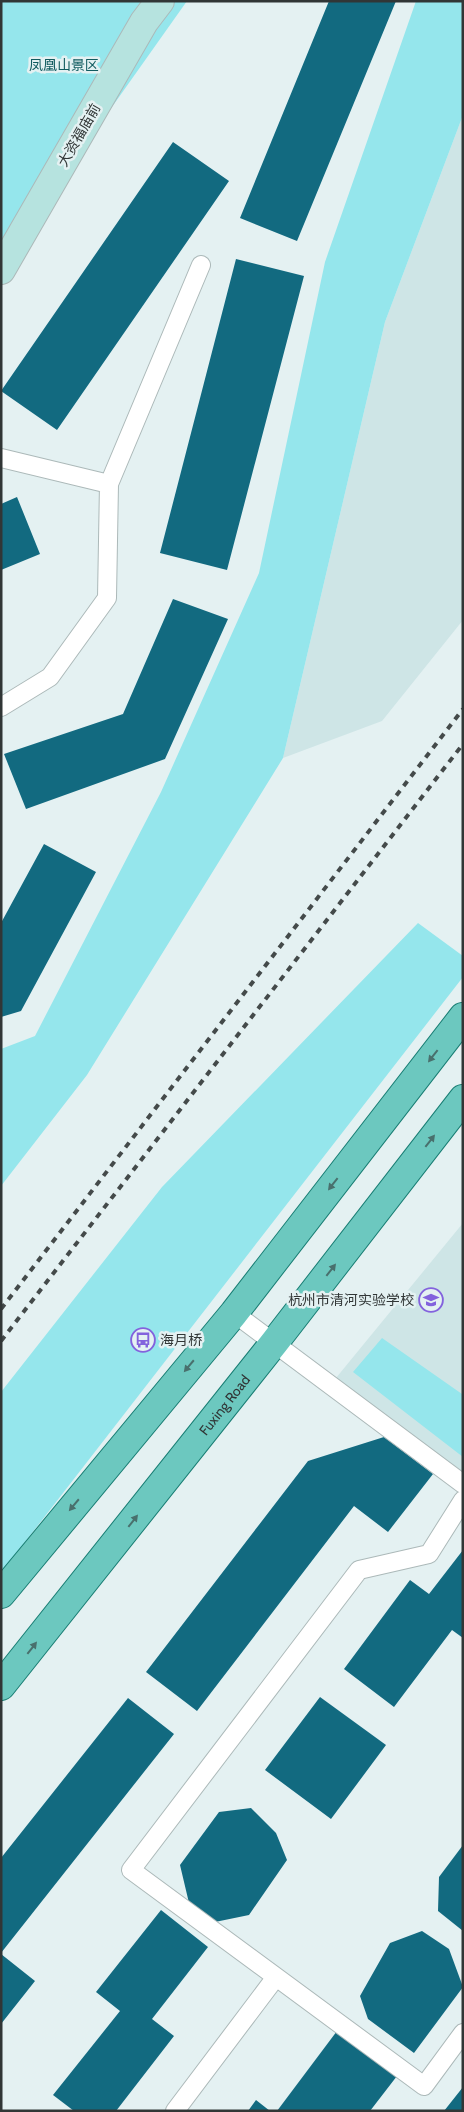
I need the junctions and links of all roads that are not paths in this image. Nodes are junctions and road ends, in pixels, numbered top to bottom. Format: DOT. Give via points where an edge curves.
graph roads {
  1 [pos="160,1"];
  2 [pos="201,265"];
  3 [pos="1,270"];
  4 [pos="1,458"];
  5 [pos="108,484"];
  6 [pos="1,707"];
  7 [pos="463,1017"];
  8 [pos="463,1099"];
  9 [pos="234,1313"];
  10 [pos="274,1343"];
  11 [pos="463,1484"];
  12 [pos="463,1500"];
  13 [pos="1,1594"];
  14 [pos="1,1686"];
  15 [pos="276,1977"];
  16 [pos="463,2033"];
  17 [pos="175,2111"];
  1 -- 3 [label="street, 大资福庙前" via="144,22"];
  2 -- 5 [label="lane"];
  4 -- 5 [label="lane"];
  5 -- 6 [label="lane" via="107,598 50,677"];
  7 -- 9 [label="main road, one-way"];
  10 -- 8 [label="main road, Fuxing Road, one-way"];
  9 -- 10 [label="lane"];
  9 -- 13 [label="main road, one-way"];
  10 -- 11 [label="lane"];
  14 -- 10 [label="main road, Fuxing Road, one-way"];
  12 -- 15 [label="lane" via="429,1554 360,1570 131,1870"];
  15 -- 16 [label="lane" via="424,2086"];
  15 -- 17 [label="lane"];
}
